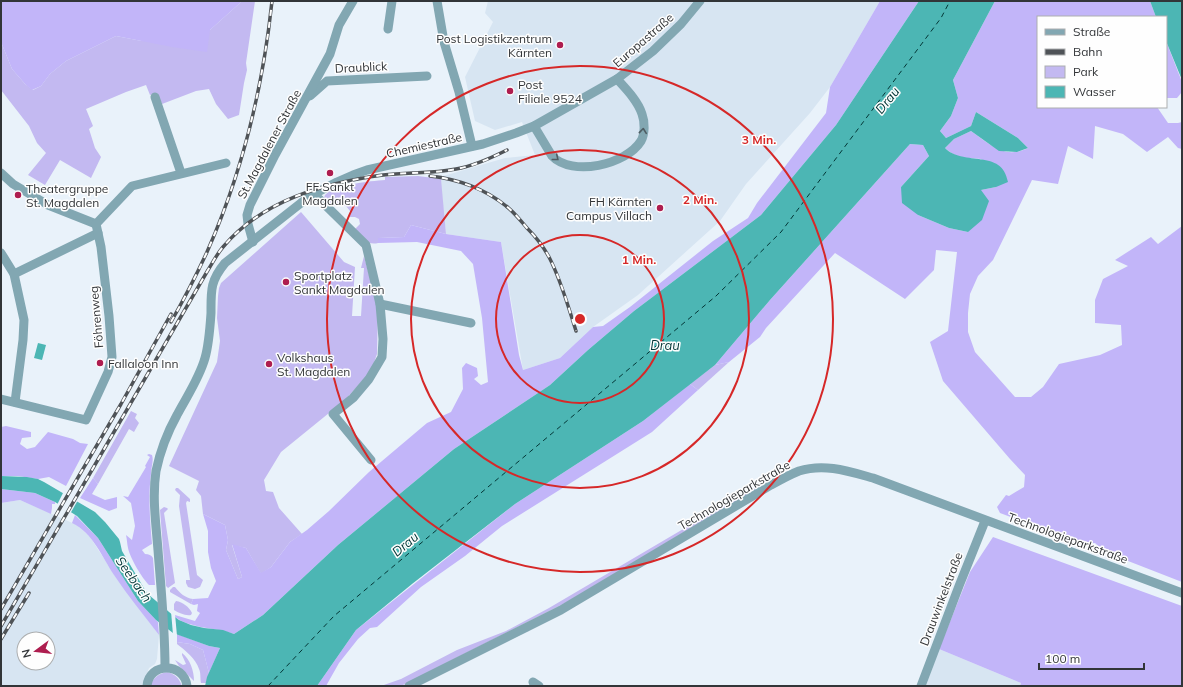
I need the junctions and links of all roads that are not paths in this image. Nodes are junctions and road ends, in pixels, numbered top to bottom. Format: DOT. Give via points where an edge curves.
graph roads {
  1 [pos="354,1"];
  2 [pos="392,1"];
  3 [pos="437,1"];
  4 [pos="700,1"];
  5 [pos="388,29"];
  6 [pos="427,76"];
  7 [pos="617,79"];
  8 [pos="154,97"];
  9 [pos="304,101"];
  10 [pos="534,126"];
  11 [pos="472,146"];
  12 [pos="226,163"];
  13 [pos="1,173"];
  14 [pos="181,174"];
  15 [pos="314,194"];
  16 [pos="97,228"];
  17 [pos="253,242"];
  18 [pos="1,253"];
  19 [pos="14,274"];
  20 [pos="380,304"];
  21 [pos="471,323"];
  22 [pos="1,399"];
  23 [pos="15,402"];
  24 [pos="371,460"];
  25 [pos="984,521"];
  26 [pos="1182,593"];
  27 [pos="165,668"];
  28 [pos="190,685"];
  29 [pos="147,686"];
  30 [pos="409,686"];
  31 [pos="921,686"];
  1 -- 9 [label="street, St.Magdalener Straße" via="339,25 330,54"];
  2 -- 5 [label="street"];
  3 -- 11 [label="street, Chemiestraße" via="444,42"];
  4 -- 7 [label="street, Europastraße" via="681,24"];
  6 -- 9 [label="street, Draublick" via="327,81"];
  7 -- 10 [label="street, Europastraße"];
  10 -- 7 [label="street, Europastraße, one-way" via="552,156 558,161 586,167 611,162 623,156 641,140 644,119 637,103"];
  8 -- 14 [label="street"];
  9 -- 17 [label="street, St.Magdalener Straße" via="248,209 248,224"];
  10 -- 11 [label="street, Europastraße"];
  11 -- 15 [label="street, Chemiestraße" via="368,170"];
  12 -- 14 [label="street"];
  13 -- 16 [label="street" via="13,184 48,205"];
  14 -- 16 [label="street" via="132,186"];
  15 -- 17 [label="street, Chemiestraße"];
  15 -- 20 [label="street" via="366,245"];
  16 -- 19 [label="street"];
  16 -- 23 [label="street, Föhrenweg" via="112,357 108,372 86,420"];
  17 -- 27 [label="street" via="225,263 214,281 210,298 210,332 205,359 196,383 172,425 156,472 154,494"];
  18 -- 19 [label="street"];
  19 -- 23 [label="street" via="24,320"];
  20 -- 21 [label="street"];
  20 -- 24 [label="street" via="382,357 370,379 353,398 333,414"];
  22 -- 23 [label="street, Föhrenweg"];
  25 -- 26 [label="street, Technologieparkstraße"];
  25 -- 30 [label="street, Technologieparkstraße" via="852,472 836,468 810,468 771,485 561,610"];
  25 -- 31 [label="street, Drauwinkelstraße"];
  27 -- 28 [label="street" via="178,670"];
  27 -- 29 [label="street" via="152,674"];
}
